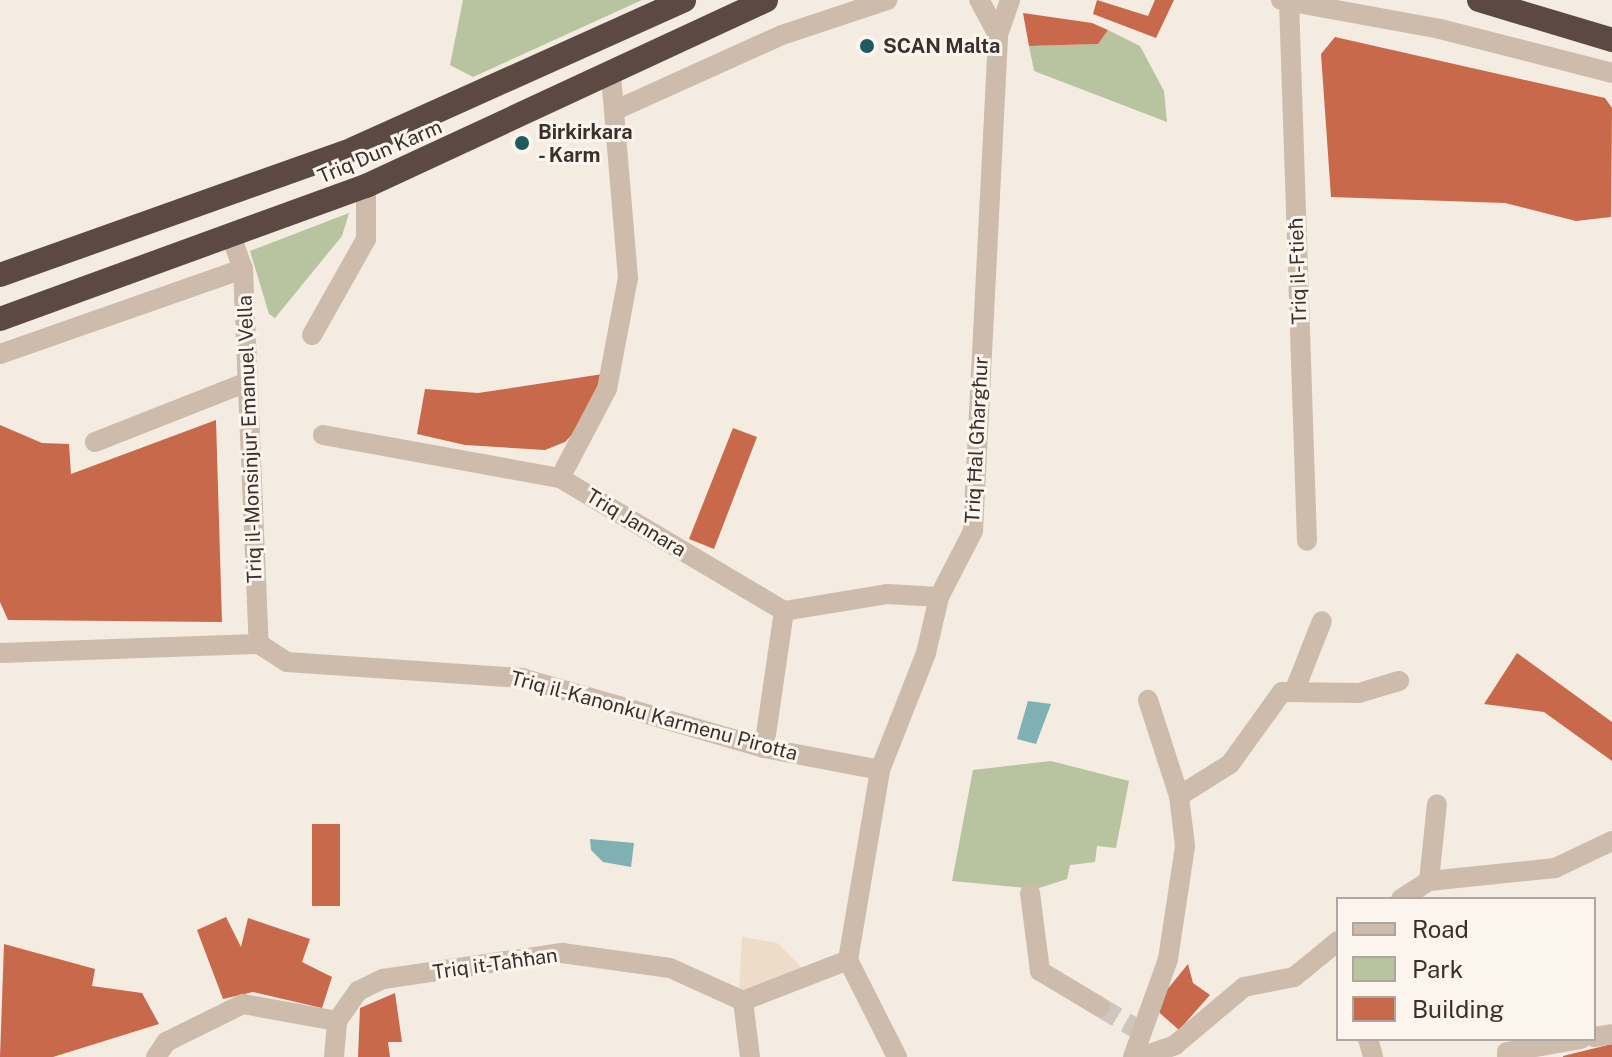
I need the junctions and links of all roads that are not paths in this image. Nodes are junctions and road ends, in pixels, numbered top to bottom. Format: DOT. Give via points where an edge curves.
graph roads {
  1 [pos="684,0"];
  2 [pos="766,0"];
  3 [pos="887,0"];
  4 [pos="979,0"];
  5 [pos="1010,0"];
  6 [pos="1281,0"];
  7 [pos="1479,0"];
  8 [pos="1289,1"];
  9 [pos="1338,5"];
  10 [pos="998,35"];
  11 [pos="1612,40"];
  12 [pos="1612,73"];
  13 [pos="611,76"];
  14 [pos="618,109"];
  15 [pos="366,186"];
  16 [pos="231,236"];
  17 [pos="243,269"];
  18 [pos="0,275"];
  19 [pos="0,319"];
  20 [pos="312,335"];
  21 [pos="0,354"];
  22 [pos="245,383"];
  23 [pos="323,435"];
  24 [pos="95,442"];
  25 [pos="560,478"];
  26 [pos="1307,541"];
  27 [pos="939,597"];
  28 [pos="784,611"];
  29 [pos="1322,621"];
  30 [pos="259,644"];
  31 [pos="0,653"];
  32 [pos="1399,681"];
  33 [pos="1294,692"];
  34 [pos="1148,700"];
  35 [pos="764,748"];
  36 [pos="880,770"];
  37 [pos="1179,796"];
  38 [pos="1437,804"];
  39 [pos="1612,841"];
  40 [pos="1429,881"];
  41 [pos="1030,893"];
  42 [pos="1404,897"];
  43 [pos="1336,943"];
  44 [pos="848,960"];
  45 [pos="743,1001"];
  46 [pos="1100,1007"];
  47 [pos="337,1021"];
  48 [pos="1570,1041"];
  49 [pos="156,1057"];
  50 [pos="334,1057"];
  51 [pos="750,1057"];
  52 [pos="897,1057"];
  53 [pos="1133,1057"];
  54 [pos="1141,1057"];
  55 [pos="1507,1057"];
  1 -- 18 [label="highway, Triq Dun Karm" via="353,149"];
  2 -- 13 [label="highway, Triq Dun Karm"];
  3 -- 14 [label="street" via="782,35"];
  4 -- 10 [label="street"];
  5 -- 10 [label="street, Triq Ħal Għargħur"];
  6 -- 8 [label="street"];
  7 -- 11 [label="highway"];
  8 -- 9 [label="street"];
  8 -- 26 [label="street, Triq il-Ftieħ"];
  9 -- 12 [label="street"];
  10 -- 27 [label="street, Triq Ħal Għargħur" via="973,531"];
  13 -- 14 [label="street"];
  13 -- 15 [label="highway, Triq Dun Karm"];
  14 -- 25 [label="street" via="628,278 607,389"];
  15 -- 16 [label="highway, Triq Dun Karm"];
  15 -- 20 [label="street" via="366,239"];
  16 -- 17 [label="street, Triq il-Monsinjur Emanuel Vella"];
  16 -- 19 [label="highway, Triq Dun Karm"];
  17 -- 21 [label="street"];
  17 -- 22 [label="street, Triq il-Monsinjur Emanuel Vella"];
  22 -- 24 [label="street"];
  22 -- 30 [label="street, Triq il-Monsinjur Emanuel Vella"];
  23 -- 25 [label="street, Triq Jannara"];
  25 -- 28 [label="street, Triq Jannara"];
  27 -- 28 [label="street" via="887,594"];
  27 -- 36 [label="street, Triq Ħal Għargħur" via="926,653"];
  28 -- 35 [label="street"];
  29 -- 33 [label="street"];
  30 -- 31 [label="street, Triq il-Kanonku Karmenu Pirotta"];
  30 -- 35 [label="street, Triq il-Kanonku Karmenu Pirotta" via="287,662 522,678"];
  32 -- 33 [label="street" via="1359,693"];
  33 -- 37 [label="street" via="1282,692 1230,764"];
  34 -- 37 [label="street"];
  35 -- 36 [label="street, Triq il-Kanonku Karmenu Pirotta"];
  36 -- 44 [label="street, Triq Ħal Għargħur"];
  37 -- 53 [label="street" via="1185,846 1176,929"];
  38 -- 40 [label="street"];
  39 -- 40 [label="street" via="1555,868"];
  40 -- 42 [label="street"];
  41 -- 46 [label="street" via="1040,971"];
  43 -- 54 [label="street" via="1294,977 1244,987 1175,1045"];
  44 -- 45 [label="street"];
  44 -- 52 [label="street"];
  45 -- 47 [label="street, Triq it-Taħħan" via="670,968 562,953 383,979 358,991"];
  45 -- 51 [label="street"];
  47 -- 49 [label="street" via="243,1004 166,1042"];
  47 -- 50 [label="street"];
  48 -- 55 [label="street" via="1507,1052"];
}
